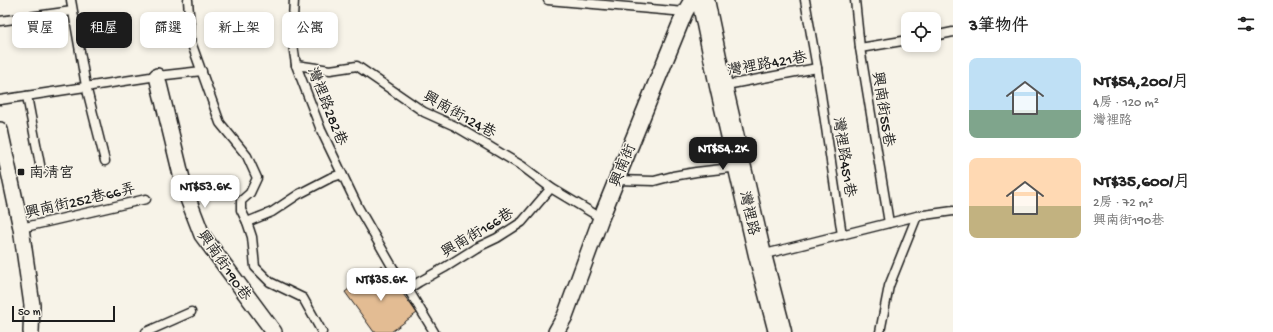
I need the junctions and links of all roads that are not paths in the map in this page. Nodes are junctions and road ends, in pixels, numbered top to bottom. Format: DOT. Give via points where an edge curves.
graph roads {
  1 [pos="71,0"];
  2 [pos="188,0"];
  3 [pos="294,0"];
  4 [pos="548,0"];
  5 [pos="703,0"];
  6 [pos="805,0"];
  7 [pos="855,0"];
  8 [pos="689,6"];
  9 [pos="72,11"];
  10 [pos="0,20"];
  11 [pos="953,32"];
  12 [pos="941,35"];
  13 [pos="901,41"];
  14 [pos="860,48"];
  15 [pos="296,65"];
  16 [pos="817,68"];
  17 [pos="202,71"];
  18 [pos="157,76"];
  19 [pos="86,86"];
  20 [pos="721,86"];
  21 [pos="27,96"];
  22 [pos="0,100"];
  23 [pos="0,130"];
  24 [pos="105,161"];
  25 [pos="740,166"];
  26 [pos="41,170"];
  27 [pos="342,174"];
  28 [pos="616,180"];
  29 [pos="551,188"];
  30 [pos="146,199"];
  31 [pos="953,211"];
  32 [pos="917,216"];
  33 [pos="601,218"];
  34 [pos="247,222"];
  35 [pos="889,223"];
  36 [pos="21,228"];
  37 [pos="842,234"];
  38 [pos="760,255"];
  39 [pos="408,290"];
  40 [pos="191,312"];
  41 [pos="31,332"];
  42 [pos="146,332"];
  43 [pos="274,332"];
  44 [pos="322,332"];
  45 [pos="434,332"];
  46 [pos="556,332"];
  47 [pos="780,332"];
  48 [pos="880,332"];
  1 -- 9 [label="lane"];
  2 -- 17 [label="lane" via="191,42"];
  3 -- 15 [label="lane, 灣裡路282巷" via="292,38"];
  4 -- 8 [label="lane"];
  5 -- 20 [label="street, 灣裡路"];
  6 -- 16 [label="lane, 灣裡路451巷"];
  7 -- 14 [label="lane, 興南街55巷"];
  8 -- 28 [label="street, 興南街"];
  9 -- 10 [label="lane"];
  9 -- 19 [label="lane"];
  11 -- 12 [label="lane"];
  13 -- 14 [label="lane"];
  14 -- 35 [label="lane, 興南街55巷"];
  15 -- 27 [label="lane, 灣裡路282巷" via="320,130"];
  15 -- 29 [label="lane, 興南街124巷" via="330,70 357,66 424,112 455,126 522,166"];
  16 -- 20 [label="lane, 灣裡路421巷"];
  16 -- 37 [label="lane, 灣裡路451巷"];
  17 -- 18 [label="lane"];
  17 -- 34 [label="lane" via="220,123 247,156 257,178 250,193 241,201 241,210"];
  18 -- 19 [label="lane"];
  18 -- 43 [label="street, 興南街190巷" via="185,191 202,235"];
  19 -- 21 [label="lane"];
  19 -- 24 [label="lane"];
  20 -- 25 [label="street, 灣裡路"];
  21 -- 22 [label="lane"];
  21 -- 26 [label="lane"];
  23 -- 36 [label="street"];
  25 -- 28 [label="lane" via="654,181"];
  25 -- 38 [label="street, 灣裡路"];
  27 -- 34 [label="lane" via="299,194 272,212"];
  27 -- 39 [label="lane" via="358,207"];
  28 -- 33 [label="street, 興南街"];
  29 -- 33 [label="lane, 興南街124巷"];
  29 -- 39 [label="lane, 興南街166巷" via="522,222"];
  30 -- 36 [label="lane, 興南街252巷66弄"];
  31 -- 32 [label="lane"];
  32 -- 35 [label="lane"];
  32 -- 48 [label="lane" via="889,286"];
  33 -- 46 [label="street, 興南街" via="565,316"];
  34 -- 44 [label="lane" via="256,267 270,282 303,298"];
  35 -- 37 [label="lane"];
  36 -- 41 [label="street" via="32,305"];
  37 -- 38 [label="lane"];
  38 -- 47 [label="street, 灣裡路"];
  39 -- 45 [label="lane"];
  40 -- 42 [label="lane"];
}
